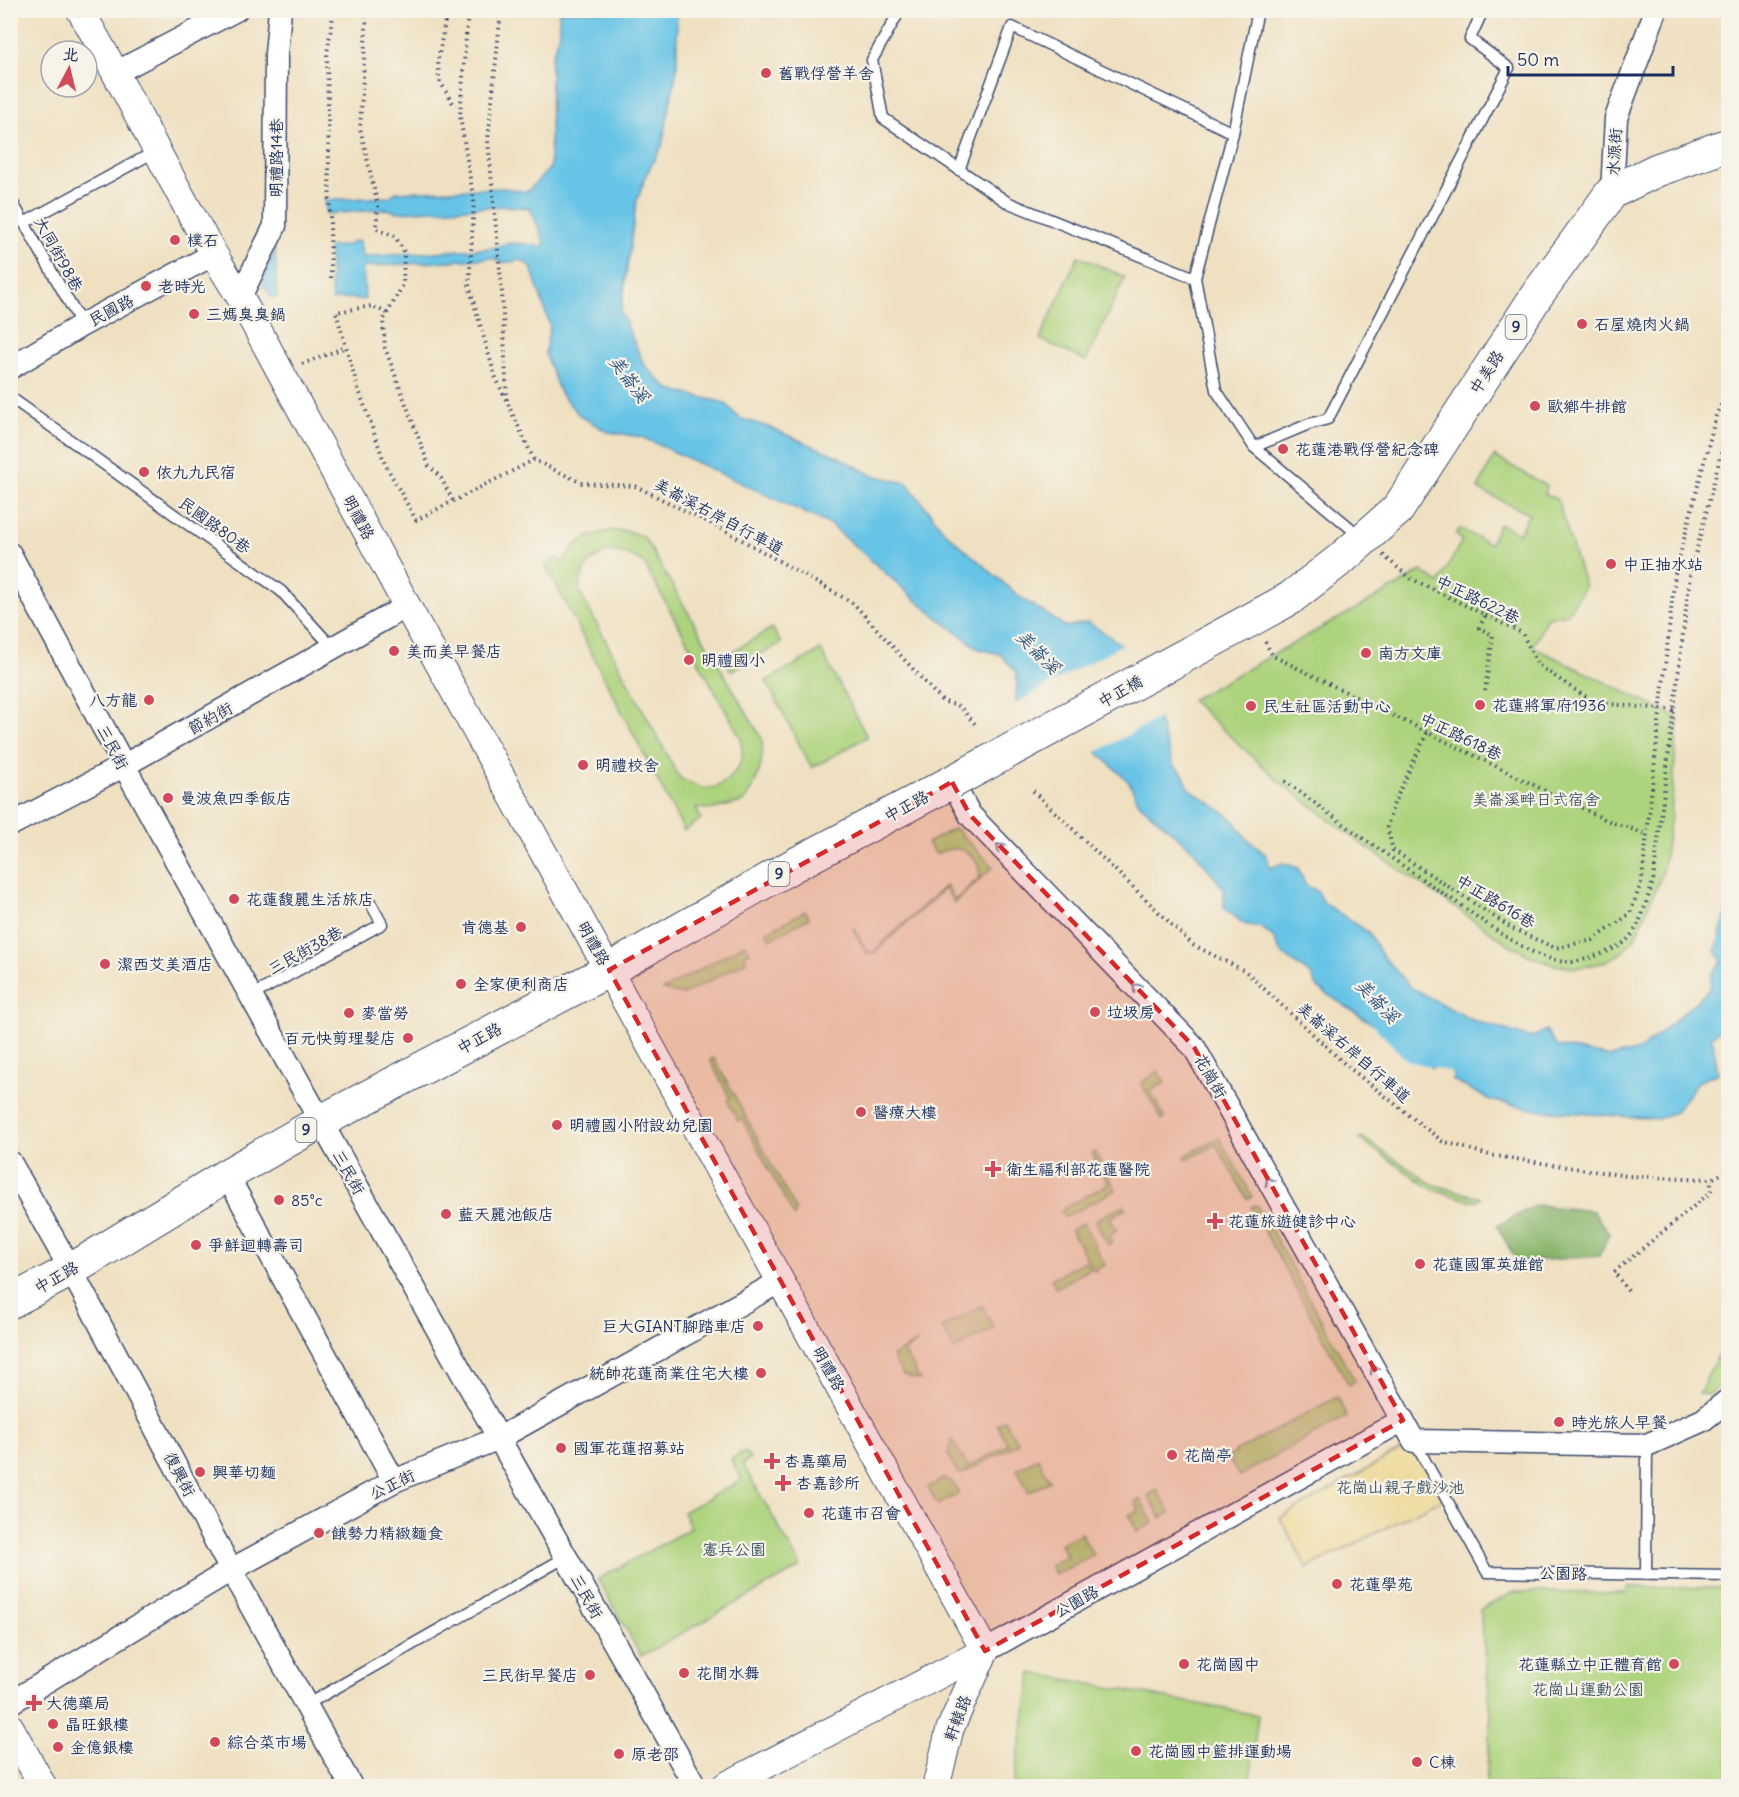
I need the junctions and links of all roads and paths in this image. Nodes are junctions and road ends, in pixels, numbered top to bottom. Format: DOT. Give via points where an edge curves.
graph roads {
  1 [pos="80,10"];
  2 [pos="236,10"];
  3 [pos="280,10"];
  4 [pos="333,10"];
  5 [pos="367,10"];
  6 [pos="447,10"];
  7 [pos="468,10"];
  8 [pos="501,10"];
  9 [pos="900,10"];
  10 [pos="1258,10"];
  11 [pos="1483,10"];
  12 [pos="1656,10"];
  13 [pos="117,72"];
  14 [pos="454,105"];
  15 [pos="1233,133"];
  16 [pos="1728,145"];
  17 [pos="158,150"];
  18 [pos="960,170"];
  19 [pos="1612,192"];
  20 [pos="10,198"];
  21 [pos="24,223"];
  22 [pos="207,244"];
  23 [pos="331,278"];
  24 [pos="1195,278"];
  25 [pos="240,297"];
  26 [pos="387,313"];
  27 [pos="82,325"];
  28 [pos="346,347"];
  29 [pos="10,368"];
  30 [pos="281,372"];
  31 [pos="1728,389"];
  32 [pos="10,397"];
  33 [pos="508,404"];
  34 [pos="1728,426"];
  35 [pos="1254,447"];
  36 [pos="534,460"];
  37 [pos="453,501"];
  38 [pos="1353,549"];
  39 [pos="10,554"];
  40 [pos="407,606"];
  41 [pos="1485,616"];
  42 [pos="1252,619"];
  43 [pos="333,648"];
  44 [pos="1485,691"];
  45 [pos="1660,708"];
  46 [pos="1675,710"];
  47 [pos="975,724"];
  48 [pos="1427,733"];
  49 [pos="123,766"];
  50 [pos="1285,781"];
  51 [pos="951,782"];
  52 [pos="1033,791"];
  53 [pos="10,825"];
  54 [pos="1647,834"];
  55 [pos="370,902"];
  56 [pos="609,970"];
  57 [pos="251,996"];
  58 [pos="320,1122"];
  59 [pos="10,1162"];
  60 [pos="1728,1171"];
  61 [pos="227,1175"];
  62 [pos="1712,1179"];
  63 [pos="71,1269"];
  64 [pos="781,1281"];
  65 [pos="1628,1291"];
  66 [pos="10,1302"];
  67 [pos="1728,1400"];
  68 [pos="1403,1420"];
  69 [pos="499,1438"];
  70 [pos="1414,1441"];
  71 [pos="1647,1445"];
  72 [pos="394,1481"];
  73 [pos="566,1557"];
  74 [pos="231,1570"];
  75 [pos="1646,1575"];
  76 [pos="1728,1576"];
  77 [pos="985,1651"];
  78 [pos="10,1703"];
  79 [pos="306,1705"];
  80 [pos="10,1727"];
  81 [pos="43,1786"];
  82 [pos="351,1786"];
  83 [pos="695,1786"];
  84 [pos="724,1786"];
  85 [pos="936,1786"];
  1 -- 13 [label="street"];
  2 -- 13 [label="street"];
  3 -- 25 [label="street, 明禮路14巷" via="275,226"];
  4 -- 23 [label="path" via="327,53"];
  5 -- 26 [label="path" via="360,128 378,206 376,229 395,236 404,252 403,285"];
  6 -- 14 [label="path" via="438,60 439,80"];
  7 -- 33 [label="path" via="460,116 474,202 469,286 495,376"];
  8 -- 33 [label="path" via="488,140"];
  9 -- 18 [label="lane" via="872,60 883,118"];
  10 -- 15 [label="lane"];
  11 -- 35 [label="lane" via="1470,39 1509,68 1328,419"];
  12 -- 19 [label="street, 水源街" via="1616,118"];
  13 -- 17 [label="street"];
  15 -- 18 [label="lane" via="1012,27"];
  15 -- 24 [label="lane"];
  16 -- 19 [label="main road, 中美路 / 9" via="1657,170"];
  17 -- 21 [label="lane"];
  17 -- 22 [label="street, 明禮路"];
  18 -- 24 [label="lane" via="1007,202"];
  19 -- 38 [label="main road, 中美路 / 9" via="1537,295 1398,509"];
  20 -- 21 [label="lane, 大同街98巷"];
  21 -- 27 [label="lane, 大同街98巷"];
  22 -- 25 [label="street, 明禮路"];
  22 -- 27 [label="street, 民國路"];
  24 -- 35 [label="lane" via="1216,390"];
  25 -- 30 [label="street, 明禮路"];
  26 -- 28 [label="path" via="372,306 336,312"];
  26 -- 37 [label="path" via="383,321 386,348 429,466 440,476"];
  27 -- 29 [label="street, 民國路"];
  28 -- 30 [label="path"];
  28 -- 37 [label="path" via="386,464 416,520"];
  30 -- 40 [label="street, 明禮路"];
  31 -- 45 [label="path, 中正路616巷" via="1716,416 1675,574"];
  32 -- 43 [label="lane, 民國路80巷" via="281,591"];
  33 -- 36 [label="path"];
  34 -- 46 [label="path" via="1690,576"];
  35 -- 38 [label="lane"];
  36 -- 37 [label="path"];
  36 -- 47 [label="path, 美崙溪右岸自行車道" via="582,483 635,486 728,532 853,603 942,701 959,705"];
  38 -- 41 [label="path, 中正路622巷"];
  38 -- 42 [label="main road, 中正橋 / 9, bridge" via="1288,599"];
  39 -- 49 [label="street, 三民街"];
  40 -- 43 [label="street, 節約街"];
  40 -- 56 [label="street, 明禮路"];
  41 -- 44 [label="path" via="1479,628 1493,635"];
  41 -- 45 [label="path, 中正路622巷" via="1522,633 1538,664 1598,703"];
  42 -- 48 [label="path, 中正路618巷" via="1273,656"];
  42 -- 51 [label="main road, 中正橋 / 9, bridge"];
  43 -- 49 [label="street, 節約街"];
  45 -- 46 [label="path, 中正路622巷"];
  45 -- 54 [label="path, 中正路616巷"];
  46 -- 50 [label="path" via="1653,882 1640,920 1627,940 1597,956 1569,962 1542,956 1512,940 1368,843"];
  48 -- 54 [label="path, 中正路618巷" via="1611,822"];
  48 -- 54 [label="path, 中正路616巷" via="1387,827 1393,850 1513,929 1555,948 1593,940 1630,914 1642,880"];
  49 -- 53 [label="street, 節約街"];
  49 -- 57 [label="street, 三民街"];
  51 -- 56 [label="main road, 中正路 / 9"];
  68 -- 51 [label="street, 花崗街, one-way" via="1194,1047 969,815"];
  52 -- 62 [label="path, 美崙溪右岸自行車道" via="1193,945 1245,971 1347,1066 1442,1141 1489,1155 1627,1176"];
  55 -- 57 [label="lane, 三民街38巷" via="382,924"];
  56 -- 58 [label="main road, 中正路 / 9"];
  56 -- 64 [label="street, 明禮路"];
  57 -- 58 [label="street, 三民街"];
  58 -- 61 [label="main road, 中正路 / 9"];
  58 -- 69 [label="street, 三民街"];
  59 -- 63 [label="street, 復興街"];
  60 -- 62 [label="path, 美崙溪右岸自行車道"];
  61 -- 63 [label="main road, 中正路 / 9"];
  61 -- 72 [label="street"];
  62 -- 65 [label="path" via="1711,1192 1614,1272"];
  63 -- 66 [label="main road, 中正路 / 9"];
  63 -- 74 [label="street, 復興街"];
  64 -- 69 [label="street, 公正街"];
  64 -- 77 [label="street, 明禮路"];
  67 -- 71 [label="street" via="1703,1420"];
  68 -- 70 [label="street, 公園路"];
  68 -- 77 [label="street, 公園路"];
  69 -- 72 [label="street, 公正街"];
  69 -- 73 [label="street, 三民街"];
  70 -- 71 [label="street"];
  70 -- 75 [label="lane, 公園路" via="1487,1572"];
  71 -- 75 [label="lane"];
  72 -- 74 [label="street, 公正街"];
  73 -- 79 [label="lane"];
  73 -- 83 [label="street, 三民街"];
  74 -- 78 [label="street, 公正街"];
  74 -- 79 [label="street, 復興街"];
  75 -- 76 [label="lane, 公園路"];
  77 -- 84 [label="street, 公園路"];
  77 -- 85 [label="street, 軒轅路" via="950,1729"];
  79 -- 82 [label="street, 復興街"];
  80 -- 81 [label="street"];
}
